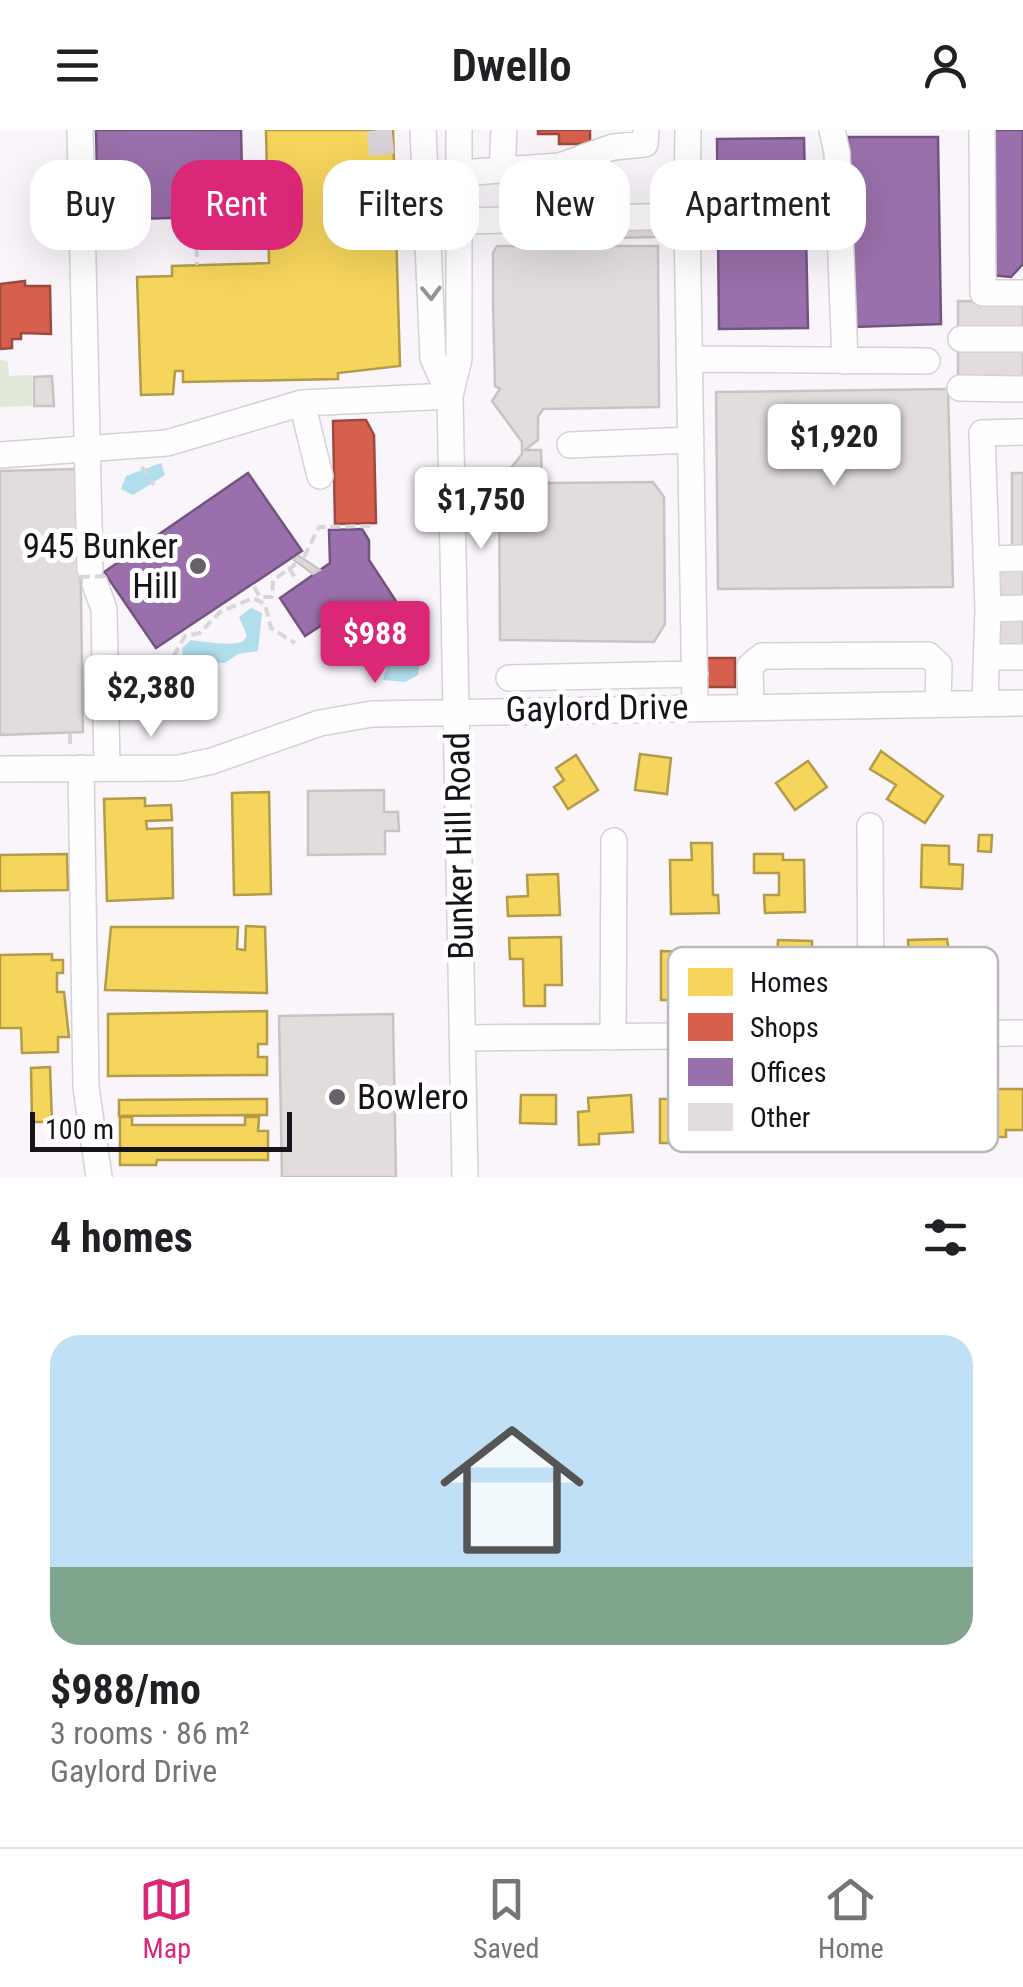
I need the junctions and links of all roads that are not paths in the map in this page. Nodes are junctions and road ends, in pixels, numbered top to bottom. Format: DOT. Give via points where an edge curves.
graph roads {
  1 [pos="80,130"];
  2 [pos="423,130"];
  3 [pos="459,130"];
  4 [pos="504,130"];
  5 [pos="646,130"];
  6 [pos="688,130"];
  7 [pos="832,130"];
  8 [pos="982,130"];
  9 [pos="425,160"];
  10 [pos="459,160"];
  11 [pos="502,160"];
  12 [pos="577,160"];
  13 [pos="688,160"];
  14 [pos="650,217"];
  15 [pos="479,221"];
  16 [pos="429,250"];
  17 [pos="459,250"];
  18 [pos="688,250"];
  19 [pos="1023,293"];
  20 [pos="961,339"];
  21 [pos="1023,339"];
  22 [pos="690,359"];
  23 [pos="844,361"];
  24 [pos="927,361"];
  25 [pos="960,388"];
  26 [pos="1023,389"];
  27 [pos="450,396"];
  28 [pos="302,403"];
  29 [pos="1023,432"];
  30 [pos="691,440"];
  31 [pos="570,444"];
  32 [pos="86,451"];
  33 [pos="0,455"];
  34 [pos="320,476"];
  35 [pos="986,558"];
  36 [pos="1023,558"];
  37 [pos="1023,608"];
  38 [pos="988,609"];
  39 [pos="988,657"];
  40 [pos="1023,657"];
  41 [pos="694,674"];
  42 [pos="509,678"];
  43 [pos="985,703"];
  44 [pos="1023,703"];
  45 [pos="938,704"];
  46 [pos="752,705"];
  47 [pos="695,706"];
  48 [pos="456,710"];
  49 [pos="76,758"];
  50 [pos="107,768"];
  51 [pos="0,769"];
  52 [pos="870,826"];
  53 [pos="614,841"];
  54 [pos="871,947"];
  55 [pos="998,1033"];
  56 [pos="1023,1033"];
  57 [pos="462,1038"];
  58 [pos="613,1038"];
  59 [pos="668,1038"];
  60 [pos="100,1177"];
  61 [pos="465,1177"];
  1 -- 32 [label="street"];
  2 -- 9 [label="street, Bunker Hill Road"];
  3 -- 10 [label="street, Bunker Hill Road"];
  4 -- 11 [label="street"];
  5 -- 12 [label="street" via="645,144"];
  6 -- 13 [label="street"];
  7 -- 23 [label="street"];
  8 -- 19 [label="street" via="983,292"];
  14 -- 15 [label="street"];
  16 -- 27 [label="street, Bunker Hill Road, one-way" via="433,358"];
  17 -- 27 [label="street, Bunker Hill Road" via="459,359"];
  18 -- 22 [label="street"];
  20 -- 21 [label="street"];
  22 -- 23 [label="street"];
  22 -- 30 [label="street"];
  23 -- 24 [label="street"];
  25 -- 26 [label="street"];
  27 -- 28 [label="street"];
  27 -- 48 [label="street, Bunker Hill Road"];
  28 -- 32 [label="street" via="166,442"];
  28 -- 34 [label="street"];
  29 -- 35 [label="street" via="982,433"];
  30 -- 31 [label="street"];
  30 -- 41 [label="street"];
  32 -- 33 [label="street"];
  32 -- 50 [label="street" via="92,577 104,609"];
  35 -- 36 [label="street"];
  35 -- 38 [label="street"];
  37 -- 38 [label="street"];
  38 -- 39 [label="street"];
  39 -- 40 [label="street"];
  39 -- 43 [label="street"];
  41 -- 42 [label="street"];
  41 -- 47 [label="street"];
  43 -- 44 [label="street, Gaylord Drive"];
  43 -- 45 [label="street, Gaylord Drive"];
  45 -- 46 [label="street, Gaylord Drive"];
  45 -- 46 [label="street" via="939,665 928,655 762,656 750,666"];
  46 -- 47 [label="street, Gaylord Drive"];
  47 -- 48 [label="street, Gaylord Drive"];
  48 -- 50 [label="street, Gaylord Drive" via="320,722 178,768"];
  48 -- 57 [label="street, Bunker Hill Road"];
  49 -- 50 [label="street, Gaylord Drive"];
  49 -- 51 [label="street, Gaylord Drive"];
  49 -- 60 [label="street" via="86,1087"];
  52 -- 54 [label="street"];
  53 -- 58 [label="street"];
  55 -- 56 [label="street"];
  57 -- 58 [label="street"];
  57 -- 61 [label="street, Bunker Hill Road"];
  58 -- 59 [label="street"];
}
